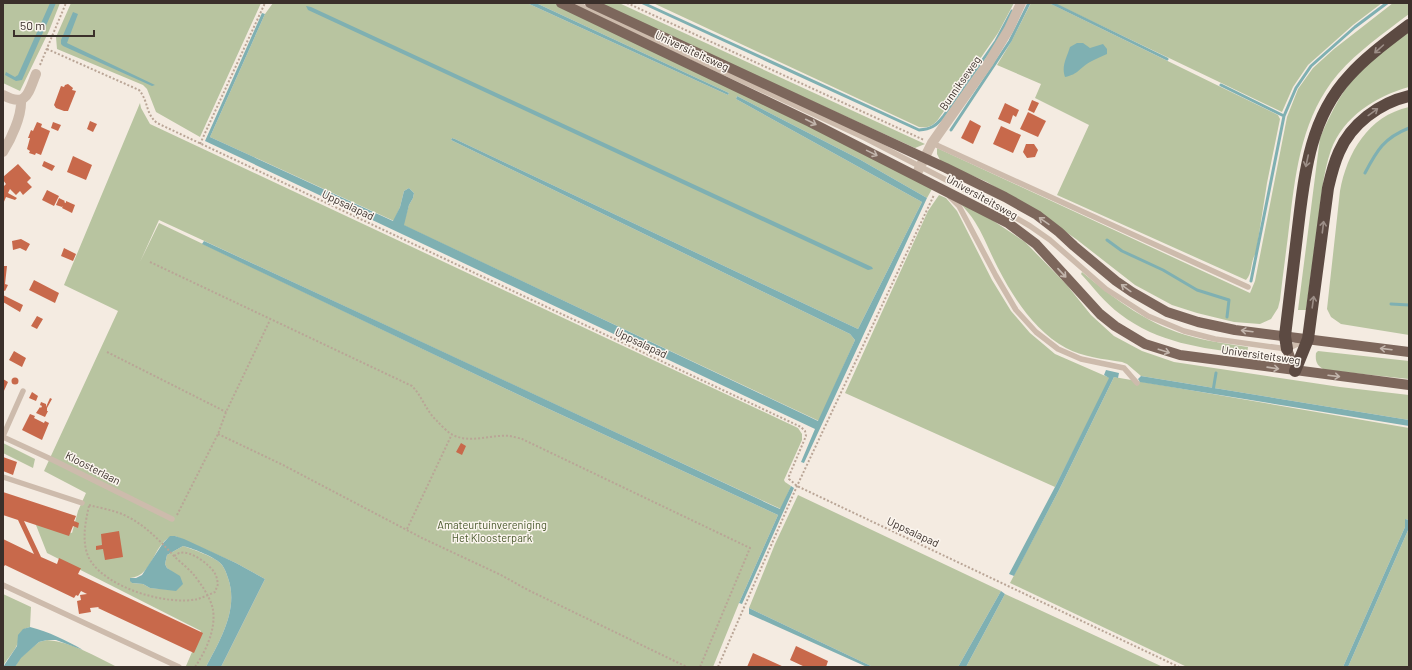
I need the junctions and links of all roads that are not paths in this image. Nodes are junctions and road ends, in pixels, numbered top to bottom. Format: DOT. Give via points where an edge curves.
graph roads {
  1 [pos="562,3"];
  2 [pos="575,3"];
  3 [pos="590,3"];
  4 [pos="1021,3"];
  5 [pos="1409,25"];
  6 [pos="36,74"];
  7 [pos="3,95"];
  8 [pos="1409,96"];
  9 [pos="21,100"];
  10 [pos="932,143"];
  11 [pos="3,152"];
  12 [pos="921,167"];
  13 [pos="941,181"];
  14 [pos="1248,287"];
  15 [pos="1285,336"];
  16 [pos="1308,339"];
  17 [pos="1287,349"];
  18 [pos="1409,352"];
  19 [pos="1295,372"];
  20 [pos="1137,383"];
  21 [pos="1409,386"];
  22 [pos="23,391"];
  23 [pos="3,437"];
  24 [pos="3,477"];
  25 [pos="82,503"];
  26 [pos="172,519"];
  27 [pos="3,585"];
  28 [pos="179,667"];
  1 -- 12 [label="main road, Universiteitsweg, one-way" via="720,78"];
  2 -- 12 [label="lane, Universiteitsweg"];
  3 -- 12 [label="main road, Universiteitsweg"];
  4 -- 10 [label="street, Bunnikseweg" via="989,62"];
  5 -- 15 [label="highway, one-way" via="1348,77 1329,104 1310,146"];
  6 -- 9 [label="street" via="27,97"];
  7 -- 9 [label="street" via="15,101"];
  16 -- 8 [label="highway, one-way" via="1328,188 1339,151 1349,134 1376,109"];
  9 -- 11 [label="street" via="22,108"];
  10 -- 12 [label="street, Bunnikseweg"];
  10 -- 14 [label="lane"];
  12 -- 13 [label="main road, Universiteitsweg"];
  12 -- 13 [label="main road, Universiteitsweg"];
  15 -- 13 [label="main road, Universiteitsweg, one-way" via="1217,327 1167,312 1116,281 1037,215 1005,197"];
  13 -- 17 [label="lane, Universiteitsweg" via="1030,226 1106,289 1148,316 1200,336"];
  13 -- 19 [label="main road, Universiteitsweg, one-way" via="1008,222 1031,240 1100,314 1132,337 1180,355"];
  13 -- 20 [label="lane" via="959,206 1016,310 1036,332 1058,349 1081,359 1124,368"];
  15 -- 16 [label="main road, Universiteitsweg"];
  15 -- 17 [label="highway"];
  16 -- 17 [label="lane, Universiteitsweg"];
  18 -- 16 [label="main road, Universiteitsweg, one-way"];
  16 -- 19 [label="highway"];
  17 -- 19 [label="main road"];
  19 -- 21 [label="main road, Universiteitsweg, one-way"];
  22 -- 23 [label="lane, Kloosterlaan"];
  23 -- 26 [label="lane, Kloosterlaan"];
  24 -- 25 [label="lane"];
  27 -- 28 [label="lane"];
}
